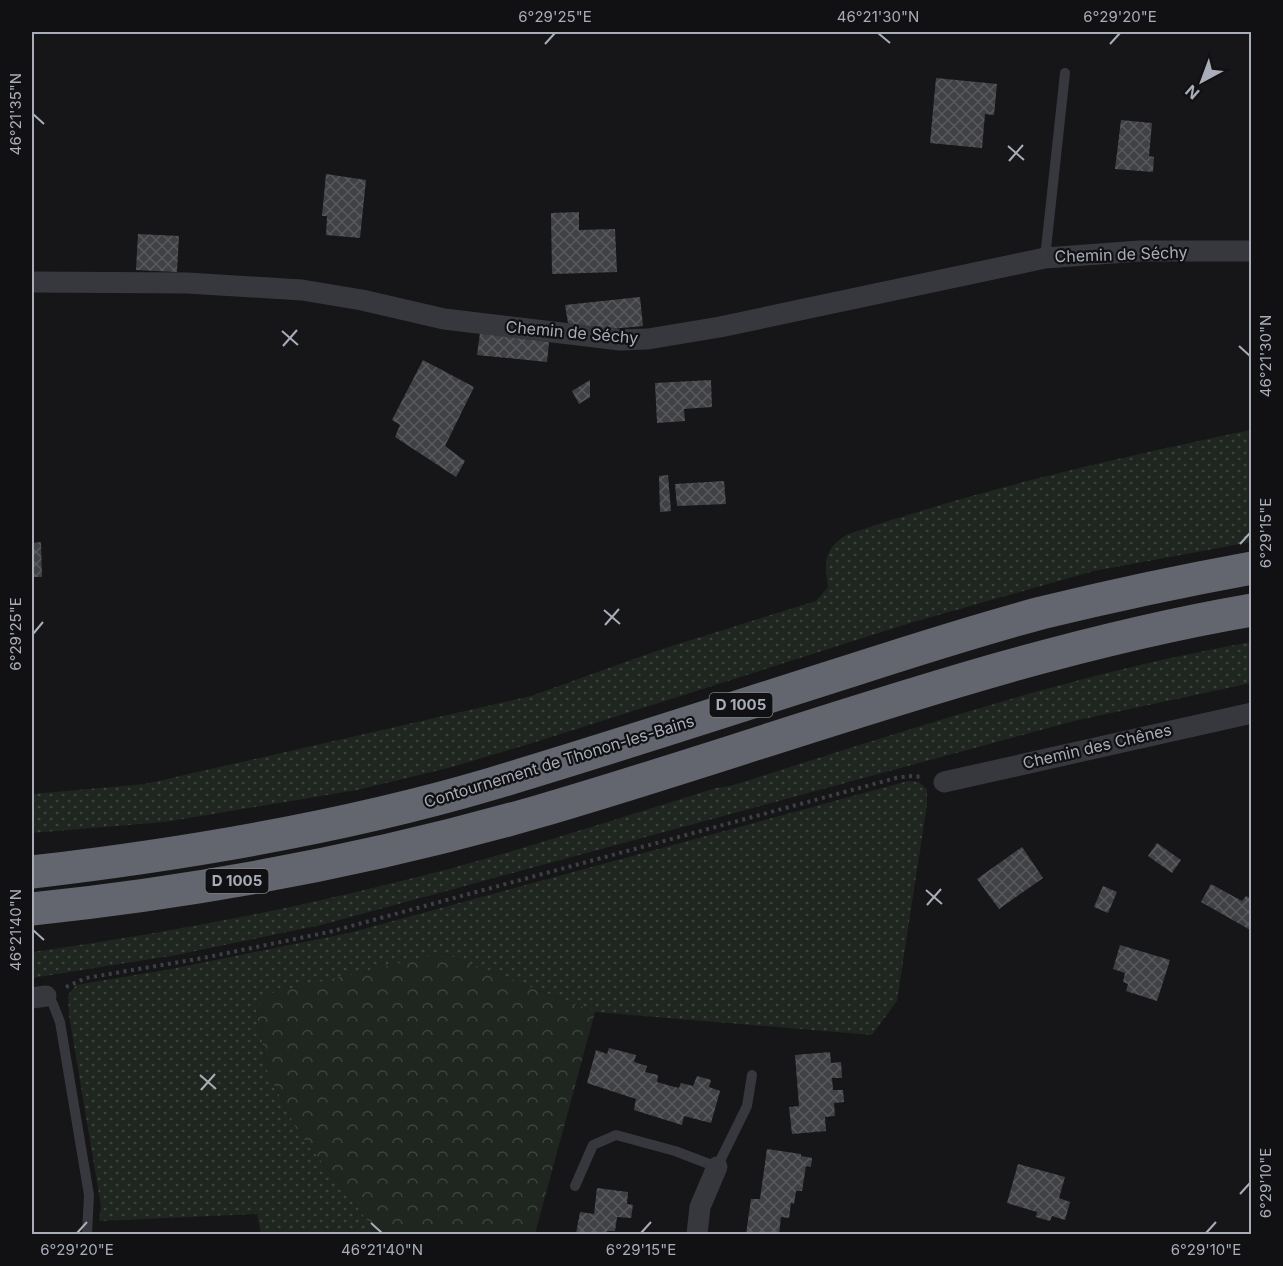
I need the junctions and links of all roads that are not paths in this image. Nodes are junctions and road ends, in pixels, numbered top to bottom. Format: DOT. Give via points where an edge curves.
graph roads {
  1 [pos="1065,73"];
  2 [pos="1251,251"];
  3 [pos="1045,258"];
  4 [pos="32,282"];
  5 [pos="1251,568"];
  6 [pos="1251,610"];
  7 [pos="1251,713"];
  8 [pos="944,782"];
  9 [pos="32,872"];
  10 [pos="32,909"];
  11 [pos="39,997"];
  12 [pos="752,1076"];
  13 [pos="717,1167"];
  14 [pos="575,1186"];
  15 [pos="87,1234"];
  16 [pos="697,1234"];
  1 -- 3 [label="lane"];
  2 -- 3 [label="street, Chemin de Séchy" via="1130,251"];
  3 -- 4 [label="street, Chemin de Séchy" via="720,327 620,340 444,319 302,290 187,283"];
  5 -- 9 [label="highway, Contournement de Thonon-les-Bains / D 1005" via="1039,614 409,806 230,844"];
  6 -- 10 [label="highway, D 1005" via="1067,649 540,811 440,838 237,881"];
  7 -- 8 [label="street, Chemin des Chênes"];
  11 -- 15 [label="lane" via="53,1004 60,1022 87,1184"];
  12 -- 13 [label="lane" via="747,1106"];
  13 -- 14 [label="lane" via="616,1135 593,1145"];
  13 -- 16 [label="street" via="700,1207"];
}
